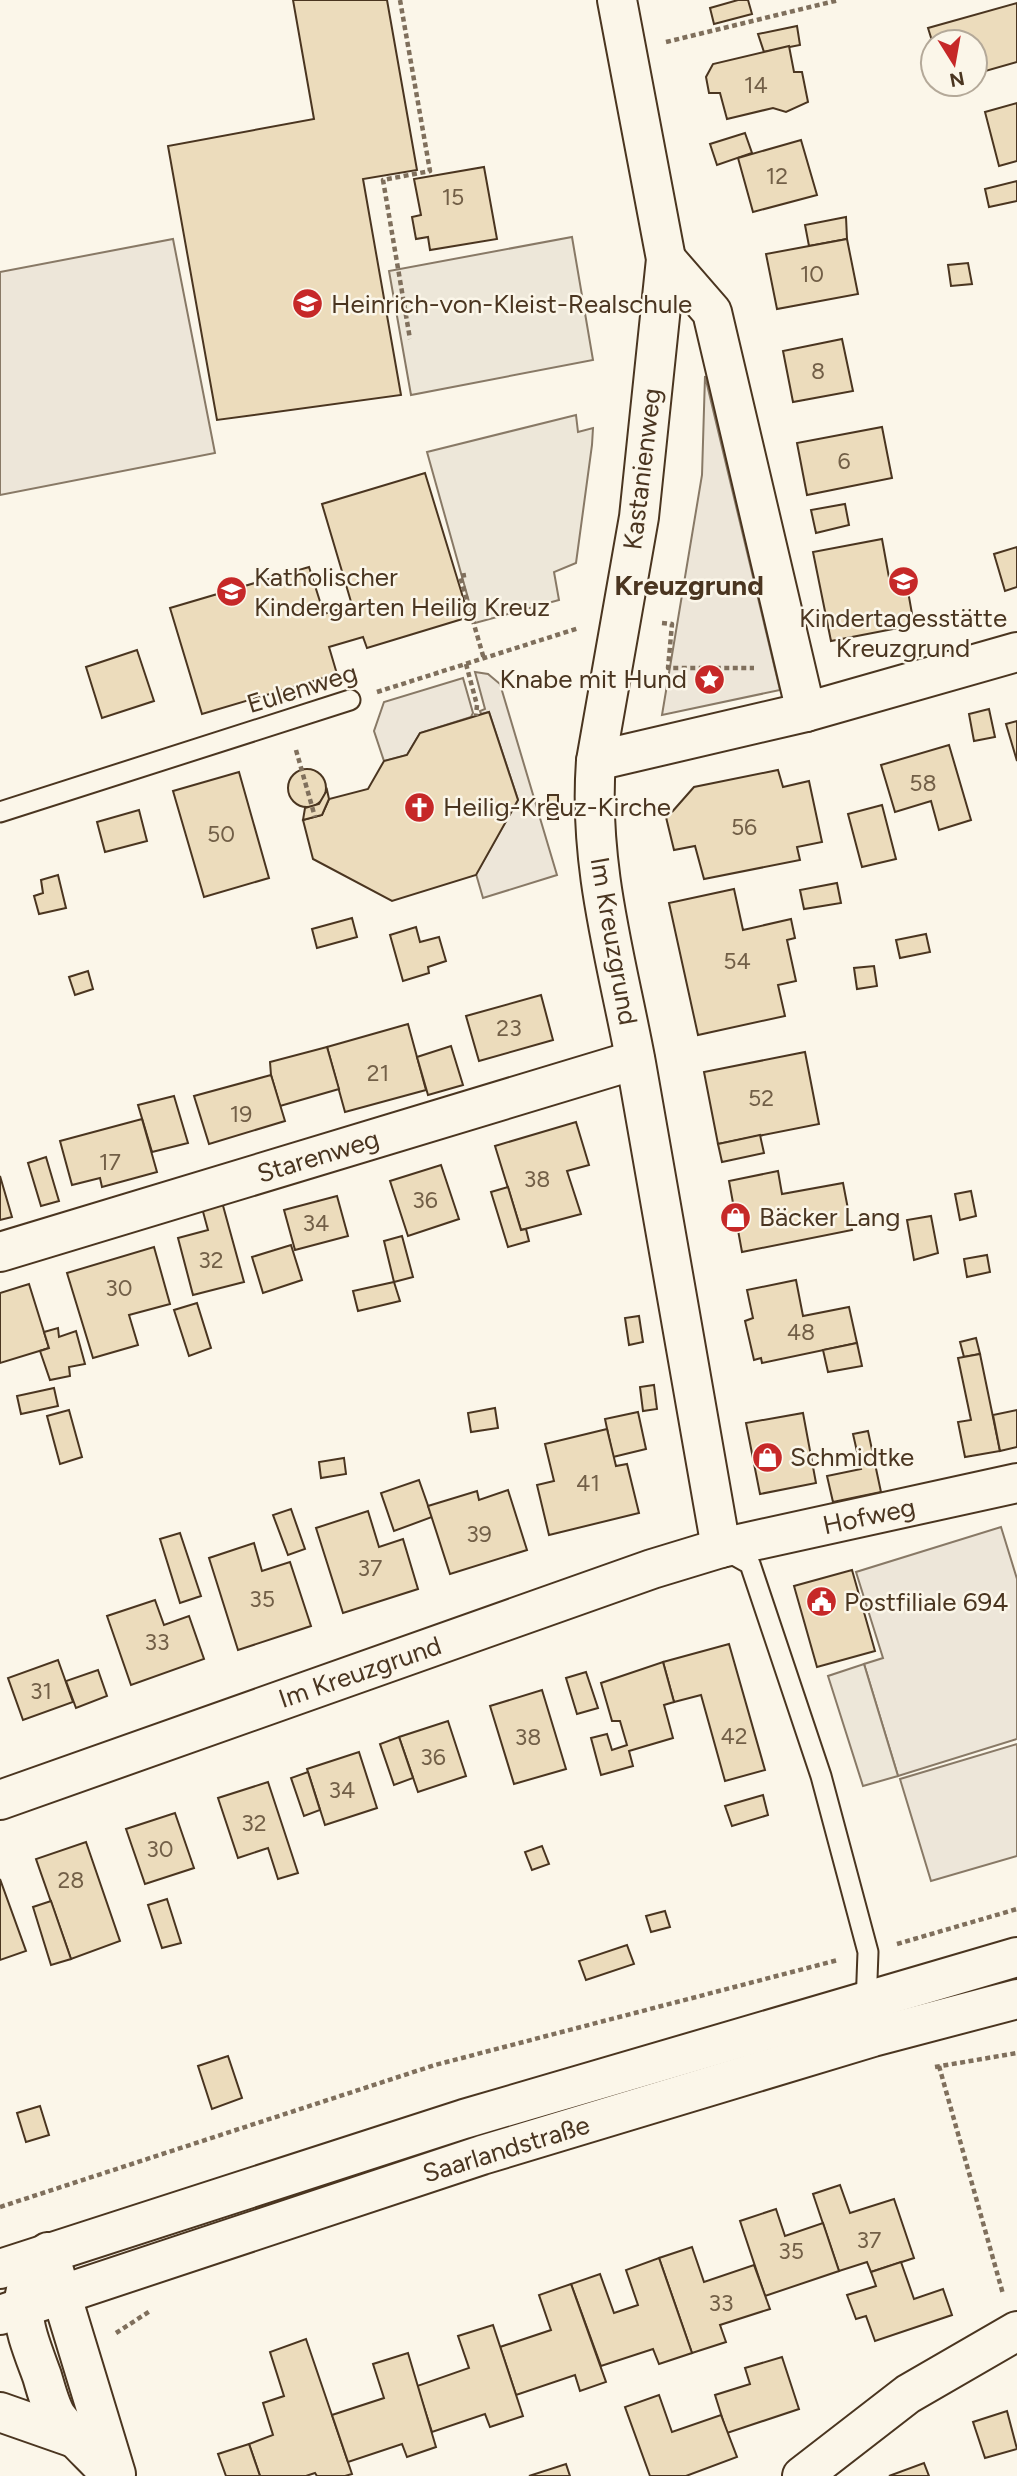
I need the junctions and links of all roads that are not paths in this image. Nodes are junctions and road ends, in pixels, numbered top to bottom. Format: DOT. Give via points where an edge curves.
graph roads {
  1 [pos="617,0"];
  2 [pos="666,259"];
  3 [pos="1017,652"];
  4 [pos="349,700"];
  5 [pos="806,712"];
  6 [pos="596,761"];
  7 [pos="0,812"];
  8 [pos="635,1060"];
  9 [pos="0,1252"];
  10 [pos="1017,1483"];
  11 [pos="721,1548"];
  12 [pos="0,1800"];
  13 [pos="1017,1957"];
  14 [pos="1017,1999"];
  15 [pos="864,2001"];
  16 [pos="873,2037"];
  17 [pos="48,2252"];
  18 [pos="0,2269"];
  19 [pos="61,2294"];
  20 [pos="11,2311"];
  21 [pos="1015,2332"];
  22 [pos="0,2412"];
  23 [pos="79,2439"];
  24 [pos="816,2471"];
  25 [pos="114,2476"];
  1 -- 2 [label="street, Kastanienweg"];
  2 -- 5 [label="street" via="712,312"];
  2 -- 6 [label="street, Kastanienweg" via="639,517"];
  3 -- 5 [label="street"];
  4 -- 7 [label="lane, Eulenweg"];
  5 -- 6 [label="street"];
  6 -- 8 [label="street, Im Kreuzgrund" via="593,800 604,915"];
  8 -- 9 [label="street, Starenweg"];
  8 -- 11 [label="street, Im Kreuzgrund"];
  10 -- 11 [label="street, Hofweg"];
  11 -- 12 [label="street, Im Kreuzgrund"];
  11 -- 15 [label="lane" via="750,1564 821,1776 868,1952"];
  13 -- 15 [label="street, Saarlandstraße"];
  14 -- 16 [label="street, Saarlandstraße"];
  15 -- 16 [label="lane"];
  15 -- 17 [label="street, Saarlandstraße" via="464,2119"];
  16 -- 19 [label="street, Saarlandstraße" via="482,2155"];
  17 -- 18 [label="street, Saarlandstraße"];
  17 -- 19 [label="street"];
  17 -- 20 [label="street" via="33,2269"];
  19 -- 20 [label="street, Saarlandstraße"];
  19 -- 25 [label="street"];
  20 -- 23 [label="street" via="26,2334 56,2415"];
  21 -- 24 [label="street" via="908,2395"];
  22 -- 23 [label="street"];
  23 -- 25 [label="street"];
}
